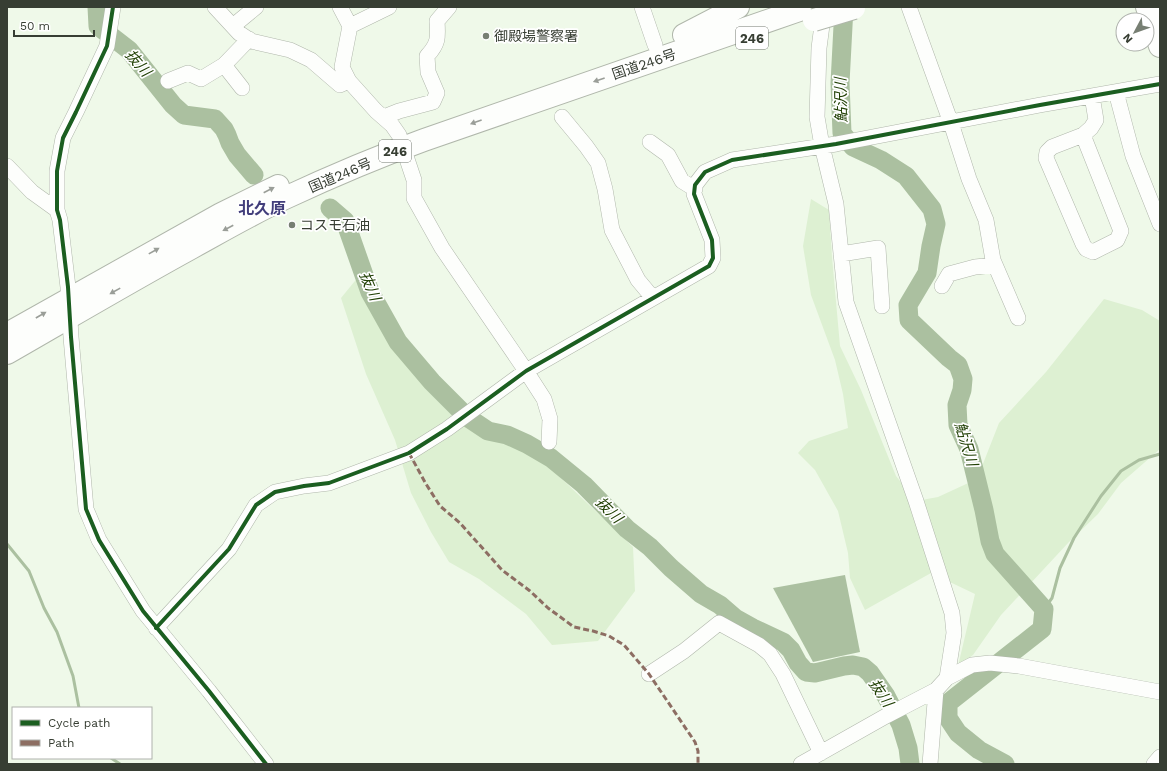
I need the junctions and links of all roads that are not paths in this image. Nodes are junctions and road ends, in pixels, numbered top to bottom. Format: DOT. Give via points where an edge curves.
graph roads {
  1 [pos="215,7"];
  2 [pos="256,7"];
  3 [pos="340,7"];
  4 [pos="389,7"];
  5 [pos="449,7"];
  6 [pos="642,7"];
  7 [pos="738,7"];
  8 [pos="764,7"];
  9 [pos="856,7"];
  10 [pos="909,7"];
  11 [pos="1146,7"];
  12 [pos="113,8"];
  13 [pos="815,11"];
  14 [pos="233,26"];
  15 [pos="350,26"];
  16 [pos="249,39"];
  17 [pos="687,42"];
  18 [pos="655,45"];
  19 [pos="1160,46"];
  20 [pos="224,65"];
  21 [pos="350,81"];
  22 [pos="168,82"];
  23 [pos="1160,84"];
  24 [pos="242,88"];
  25 [pos="1116,92"];
  26 [pos="1092,96"];
  27 [pos="384,117"];
  28 [pos="562,117"];
  29 [pos="951,123"];
  30 [pos="1084,135"];
  31 [pos="401,141"];
  32 [pos="650,142"];
  33 [pos="829,145"];
  34 [pos="7,166"];
  35 [pos="695,189"];
  36 [pos="57,210"];
  37 [pos="1160,224"];
  38 [pos="841,254"];
  39 [pos="995,265"];
  40 [pos="942,286"];
  41 [pos="653,298"];
  42 [pos="882,306"];
  43 [pos="69,308"];
  44 [pos="1018,318"];
  45 [pos="7,334"];
  46 [pos="7,353"];
  47 [pos="526,371"];
  48 [pos="549,442"];
  49 [pos="156,628"];
  50 [pos="649,674"];
  51 [pos="947,678"];
  52 [pos="936,690"];
  53 [pos="1160,692"];
  54 [pos="822,753"];
  55 [pos="1160,757"];
  56 [pos="266,764"];
  57 [pos="801,764"];
  58 [pos="930,764"];
  59 [pos="1154,764"];
  1 -- 14 [label="street"];
  2 -- 14 [label="street"];
  3 -- 15 [label="street"];
  4 -- 15 [label="street"];
  5 -- 27 [label="street" via="437,21 438,36 434,48 427,56 428,72 437,93 433,102"];
  6 -- 18 [label="street"];
  7 -- 17 [label="highway, 246"];
  8 -- 17 [label="highway, 国道246号 / 246"];
  9 -- 13 [label="highway, 246, bridge"];
  10 -- 29 [label="street"];
  11 -- 19 [label="highway"];
  12 -- 36 [label="street" via="107,46 63,138 57,171"];
  13 -- 17 [label="highway, 246" via="734,43"];
  13 -- 33 [label="street" via="820,48 817,117"];
  14 -- 16 [label="street"];
  15 -- 21 [label="street" via="342,67"];
  16 -- 20 [label="street"];
  16 -- 21 [label="street" via="290,50 311,60 340,85"];
  17 -- 18 [label="highway, 国道246号 / 246"];
  17 -- 31 [label="highway, 国道246号 / 246, one-way" via="513,109"];
  18 -- 31 [label="highway, 国道246号 / 246" via="516,92"];
  20 -- 22 [label="street" via="201,79 188,73"];
  20 -- 24 [label="street"];
  21 -- 27 [label="street"];
  23 -- 25 [label="street"];
  25 -- 26 [label="street"];
  25 -- 37 [label="street" via="1133,156"];
  26 -- 29 [label="street"];
  26 -- 30 [label="street" via="1096,120"];
  27 -- 31 [label="street"];
  28 -- 41 [label="street" via="598,163 612,230 638,280"];
  29 -- 33 [label="street"];
  29 -- 39 [label="street" via="969,179 986,220"];
  30 -- 30 [label="street" via="1121,231 1117,240 1093,252 1086,249 1083,244 1046,158 1052,147"];
  31 -- 43 [label="highway, 国道246号 / 246" via="284,199 162,265"];
  31 -- 47 [label="street" via="414,180 414,198 442,248"];
  32 -- 35 [label="street" via="668,156 682,181"];
  33 -- 35 [label="street" via="732,160 705,172 695,185"];
  33 -- 38 [label="street"];
  34 -- 36 [label="street" via="32,192"];
  35 -- 41 [label="street" via="694,194 712,240 713,258 709,266"];
  36 -- 43 [label="street"];
  38 -- 42 [label="street" via="878,248"];
  38 -- 51 [label="street" via="846,302 916,501 952,613 954,633"];
  39 -- 40 [label="street" via="948,274"];
  39 -- 44 [label="street"];
  41 -- 47 [label="street"];
  45 -- 43 [label="highway, 国道246号 / 246, one-way"];
  43 -- 46 [label="highway, 国道246号 / 246"];
  43 -- 49 [label="street" via="86,509 99,540 142,611"];
  47 -- 48 [label="street" via="544,399 550,419"];
  47 -- 49 [label="street" via="459,421 409,453 328,483 275,492 256,505 229,549"];
  49 -- 56 [label="street"];
  50 -- 54 [label="street" via="684,651 719,623 770,654 783,674"];
  51 -- 52 [label="street"];
  51 -- 53 [label="street" via="972,665 990,663"];
  52 -- 54 [label="street"];
  52 -- 58 [label="street"];
  54 -- 57 [label="street"];
  55 -- 59 [label="street"];
}
